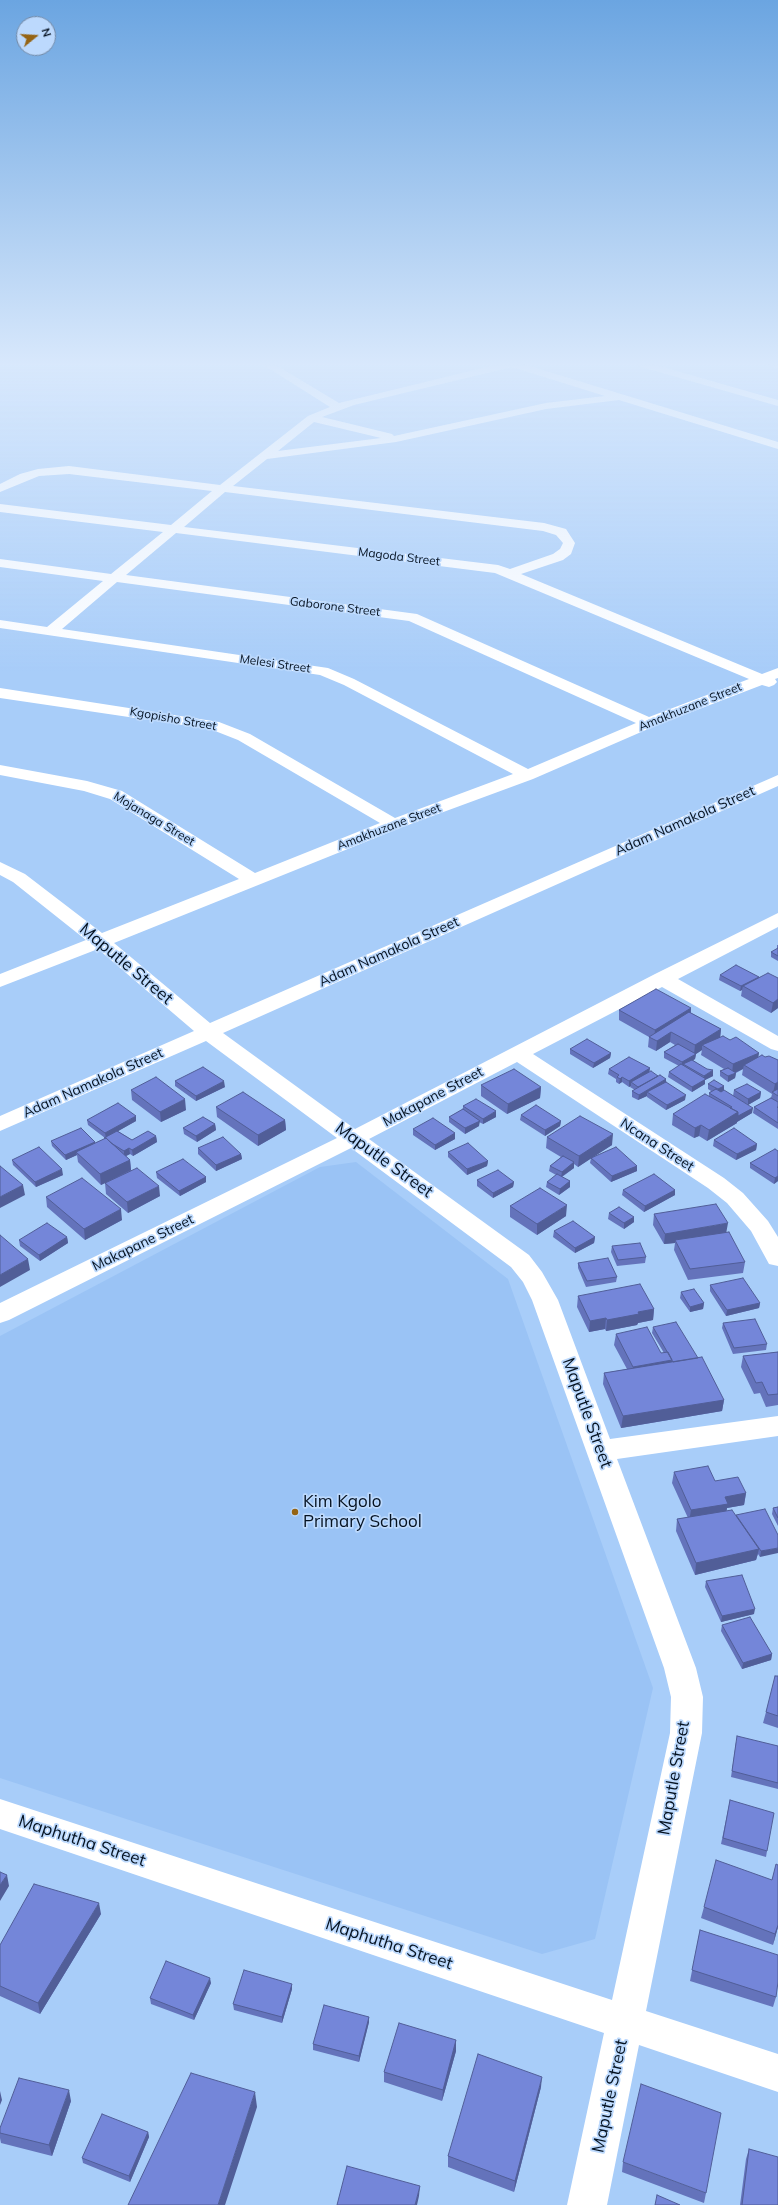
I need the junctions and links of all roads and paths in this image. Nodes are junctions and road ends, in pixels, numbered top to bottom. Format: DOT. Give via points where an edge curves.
graph roads {
  1 [pos="251,467"];
  2 [pos="0,488"];
  3 [pos="222,489"];
  4 [pos="0,508"];
  5 [pos="173,529"];
  6 [pos="0,563"];
  7 [pos="511,573"];
  8 [pos="114,578"];
  9 [pos="0,624"];
  10 [pos="49,632"];
  11 [pos="773,679"];
  12 [pos="0,693"];
  13 [pos="649,723"];
  14 [pos="0,770"];
  15 [pos="527,775"];
  16 [pos="778,780"];
  17 [pos="394,824"];
  18 [pos="0,867"];
  19 [pos="253,880"];
  20 [pos="778,920"];
  21 [pos="101,942"];
  22 [pos="662,978"];
  23 [pos="0,981"];
  24 [pos="208,1032"];
  25 [pos="778,1045"];
  26 [pos="516,1053"];
  27 [pos="0,1124"];
  28 [pos="354,1138"];
  29 [pos="778,1258"];
  30 [pos="0,1314"];
  31 [pos="778,1426"];
  32 [pos="601,1451"];
  33 [pos="0,1814"];
  34 [pos="625,2023"];
  35 [pos="778,2073"];
  36 [pos="587,2205"];
  1 -- 3 [label="street"];
  2 -- 3 [label="street" via="24,476 61,470"];
  3 -- 5 [label="street"];
  3 -- 7 [label="street" via="544,526 565,536 569,544 558,558"];
  4 -- 5 [label="street, Magoda Street"];
  5 -- 7 [label="street, Magoda Street" via="486,567"];
  5 -- 8 [label="street"];
  6 -- 8 [label="street, Gaborone Street"];
  7 -- 11 [label="street, Magoda Street"];
  8 -- 10 [label="street"];
  8 -- 13 [label="street, Gaborone Street" via="412,617"];
  9 -- 10 [label="street, Melesi Street"];
  10 -- 15 [label="street, Melesi Street" via="323,671 349,682"];
  11 -- 13 [label="street, Amakhuzane Street"];
  12 -- 17 [label="street, Kgopisho Street" via="214,725 244,737"];
  13 -- 15 [label="street, Amakhuzane Street"];
  14 -- 19 [label="street, Mojanaga Street" via="87,786 116,795"];
  15 -- 17 [label="street, Amakhuzane Street"];
  16 -- 24 [label="street, Adam Namakola Street"];
  17 -- 19 [label="street, Amakhuzane Street"];
  18 -- 21 [label="street, Maputle Street" via="19,878"];
  19 -- 21 [label="street, Amakhuzane Street"];
  20 -- 22 [label="street, Makapane Street"];
  21 -- 23 [label="street, Amakhuzane Street"];
  21 -- 24 [label="street, Maputle Street"];
  22 -- 25 [label="street"];
  22 -- 26 [label="street, Makapane Street"];
  24 -- 27 [label="street, Adam Namakola Street"];
  24 -- 28 [label="street, Maputle Street"];
  26 -- 28 [label="street, Makapane Street"];
  26 -- 29 [label="street, Ncana Street" via="716,1183 735,1198 760,1227"];
  28 -- 30 [label="street, Makapane Street"];
  28 -- 32 [label="street, Maputle Street" via="520,1261 545,1300"];
  31 -- 32 [label="street"];
  32 -- 34 [label="street, Maputle Street" via="680,1668 687,1697 686,1733"];
  33 -- 34 [label="street, Maphutha Street"];
  34 -- 35 [label="street, Maphutha Street"];
  34 -- 36 [label="street, Maputle Street"];
}
